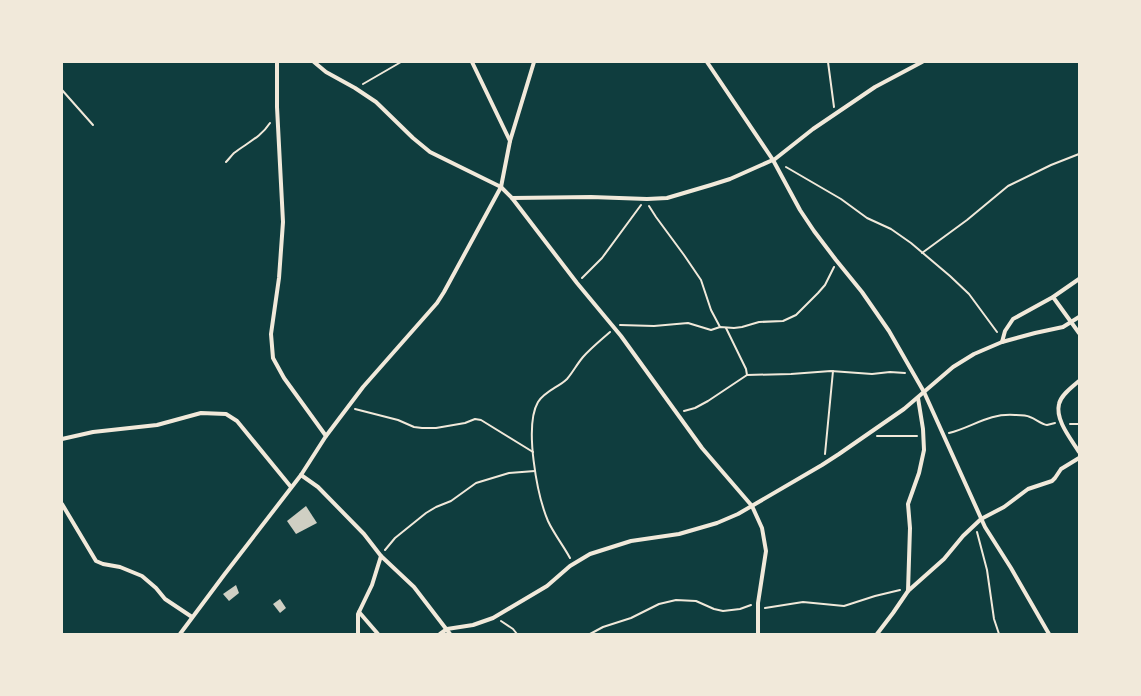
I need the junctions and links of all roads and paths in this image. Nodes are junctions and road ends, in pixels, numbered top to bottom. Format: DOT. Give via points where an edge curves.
graph roads {
  1 [pos="277,62"];
  2 [pos="314,62"];
  3 [pos="401,62"];
  4 [pos="472,62"];
  5 [pos="534,62"];
  6 [pos="707,62"];
  7 [pos="828,62"];
  8 [pos="922,62"];
  9 [pos="355,88"];
  10 [pos="62,90"];
  11 [pos="277,107"];
  12 [pos="835,114"];
  13 [pos="93,125"];
  14 [pos="510,141"];
  15 [pos="1079,154"];
  16 [pos="774,160"];
  17 [pos="226,162"];
  18 [pos="501,187"];
  19 [pos="512,198"];
  20 [pos="645,199"];
  21 [pos="922,253"];
  22 [pos="836,260"];
  23 [pos="1079,279"];
  24 [pos="577,282"];
  25 [pos="1053,297"];
  26 [pos="1079,317"];
  27 [pos="1071,322"];
  28 [pos="720,327"];
  29 [pos="615,328"];
  30 [pos="726,328"];
  31 [pos="1079,332"];
  32 [pos="1002,342"];
  33 [pos="833,371"];
  34 [pos="747,375"];
  35 [pos="914,376"];
  36 [pos="1079,381"];
  37 [pos="924,392"];
  38 [pos="918,398"];
  39 [pos="348,407"];
  40 [pos="676,411"];
  41 [pos="1061,421"];
  42 [pos="943,434"];
  43 [pos="865,435"];
  44 [pos="326,436"];
  45 [pos="923,437"];
  46 [pos="62,439"];
  47 [pos="533,452"];
  48 [pos="1079,452"];
  49 [pos="1079,458"];
  50 [pos="822,465"];
  51 [pos="535,470"];
  52 [pos="301,475"];
  53 [pos="291,487"];
  54 [pos="62,504"];
  55 [pos="752,506"];
  56 [pos="982,520"];
  57 [pos="977,524"];
  58 [pos="381,556"];
  59 [pos="573,564"];
  60 [pos="908,591"];
  61 [pos="758,603"];
  62 [pos="758,609"];
  63 [pos="360,612"];
  64 [pos="192,618"];
  65 [pos="493,618"];
  66 [pos="447,629"];
  67 [pos="180,634"];
  68 [pos="358,634"];
  69 [pos="378,634"];
  70 [pos="440,634"];
  71 [pos="450,634"];
  72 [pos="517,634"];
  73 [pos="590,634"];
  74 [pos="758,634"];
  75 [pos="877,634"];
  76 [pos="999,634"];
  77 [pos="1049,634"];
  1 -- 11 [label="street"];
  2 -- 9 [label="street" via="326,72"];
  3 -- 9 [label="path"];
  4 -- 14 [label="street"];
  5 -- 14 [label="street"];
  6 -- 16 [label="street"];
  7 -- 12 [label="path"];
  8 -- 12 [label="street" via="876,87"];
  9 -- 18 [label="street" via="376,102 430,152"];
  10 -- 13 [label="path"];
  11 -- 17 [label="path" via="266,130 232,154"];
  11 -- 44 [label="street" via="283,222 271,334 273,358 284,378"];
  12 -- 16 [label="street"];
  14 -- 18 [label="street"];
  15 -- 21 [label="path" via="1051,164 1008,186"];
  16 -- 20 [label="street" via="730,179 693,191 667,198"];
  16 -- 21 [label="path" via="867,218 891,229"];
  16 -- 22 [label="street" via="800,210"];
  18 -- 19 [label="street"];
  18 -- 39 [label="street" via="437,303"];
  19 -- 20 [label="street"];
  19 -- 24 [label="street"];
  20 -- 24 [label="path" via="602,258"];
  20 -- 28 [label="path" via="701,280"];
  21 -- 32 [label="path" via="969,294 997,331"];
  22 -- 30 [label="path" via="825,285 796,315 783,321 758,322"];
  22 -- 35 [label="street" via="875,310"];
  23 -- 25 [label="street"];
  24 -- 29 [label="street"];
  25 -- 27 [label="street"];
  25 -- 32 [label="street" via="1013,319 1005,331"];
  26 -- 27 [label="street"];
  27 -- 31 [label="street"];
  27 -- 32 [label="street" via="1063,327"];
  28 -- 29 [label="path" via="711,330 680,323"];
  28 -- 30 [label="path"];
  29 -- 40 [label="street"];
  29 -- 47 [label="path" via="583,357 567,379 538,402 533,420"];
  30 -- 34 [label="path"];
  32 -- 37 [label="street" via="974,354 953,367"];
  33 -- 34 [label="path"];
  33 -- 35 [label="path" via="872,374 902,372"];
  33 -- 50 [label="path"];
  34 -- 40 [label="path" via="695,408"];
  35 -- 37 [label="street"];
  36 -- 41 [label="street" via="1059,404"];
  37 -- 38 [label="street"];
  37 -- 42 [label="street"];
  38 -- 43 [label="street"];
  38 -- 45 [label="street"];
  39 -- 44 [label="street"];
  39 -- 47 [label="path" via="422,428 481,420"];
  40 -- 55 [label="street" via="702,448"];
  41 -- 42 [label="path" via="1047,425 1030,417 994,416"];
  41 -- 48 [label="street"];
  42 -- 56 [label="street"];
  43 -- 45 [label="path"];
  43 -- 50 [label="street"];
  44 -- 52 [label="street"];
  45 -- 60 [label="street" via="921,466 908,504"];
  46 -- 53 [label="street" via="93,432 157,425 201,413 226,414 237,421"];
  47 -- 51 [label="path"];
  49 -- 56 [label="street" via="1061,469 1052,482 1028,489"];
  50 -- 55 [label="street"];
  51 -- 58 [label="path" via="509,473 476,483 452,501 436,507 408,527 390,543"];
  51 -- 59 [label="path" via="547,518"];
  52 -- 53 [label="street"];
  52 -- 58 [label="street" via="318,487 364,534"];
  53 -- 64 [label="street"];
  54 -- 64 [label="street" via="96,561 142,576 165,599"];
  55 -- 59 [label="street" via="717,523 680,534 631,541 590,554"];
  55 -- 61 [label="street" via="765,542"];
  56 -- 57 [label="street"];
  56 -- 77 [label="street"];
  57 -- 60 [label="street" via="959,540 944,559"];
  57 -- 76 [label="path"];
  58 -- 63 [label="street"];
  58 -- 66 [label="street" via="414,587"];
  59 -- 65 [label="street" via="547,586"];
  60 -- 62 [label="path" via="904,588 844,606 803,602"];
  60 -- 75 [label="street"];
  61 -- 62 [label="street"];
  61 -- 73 [label="path" via="723,612 696,601 676,600 659,604"];
  62 -- 74 [label="street"];
  63 -- 68 [label="street" via="357,621"];
  63 -- 69 [label="street"];
  64 -- 67 [label="street"];
  65 -- 66 [label="street" via="473,625"];
  65 -- 72 [label="path" via="506,624"];
  66 -- 70 [label="street"];
  66 -- 71 [label="street"];
}
